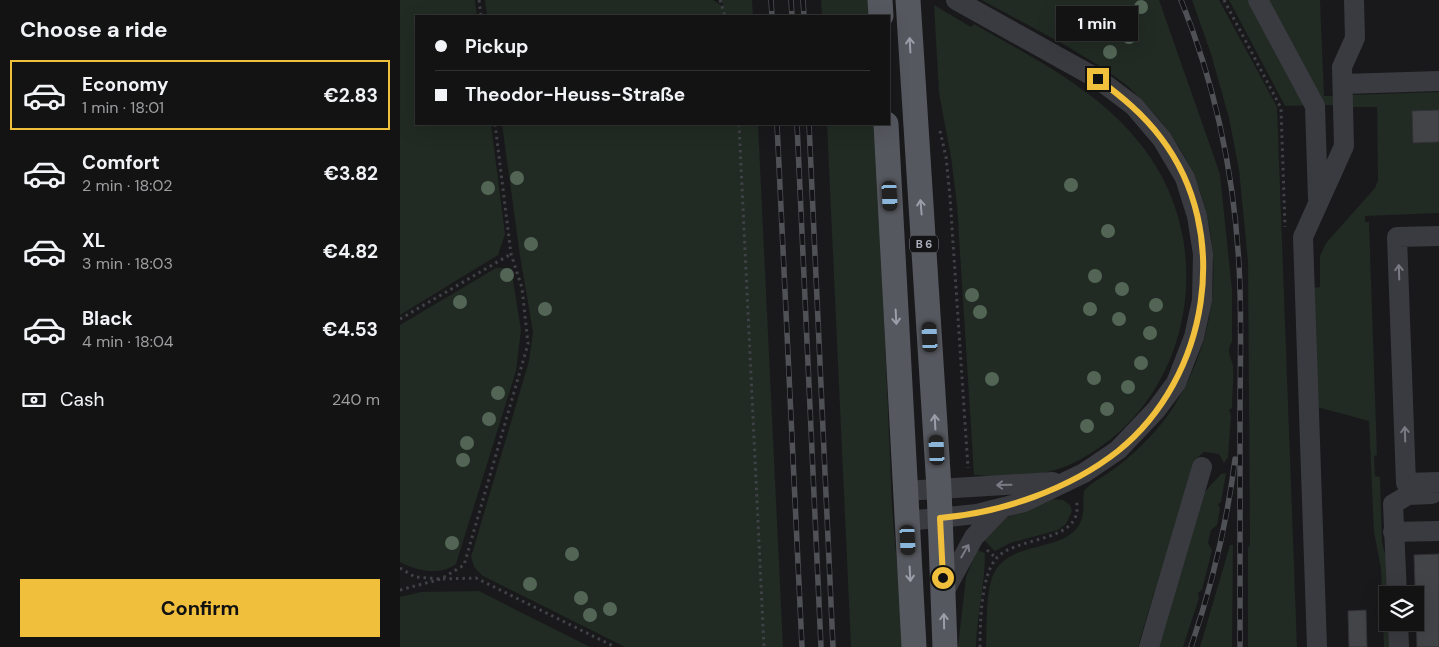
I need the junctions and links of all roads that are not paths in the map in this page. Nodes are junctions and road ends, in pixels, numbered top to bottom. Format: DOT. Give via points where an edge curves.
graph roads {
  1 [pos="880,0"];
  2 [pos="908,0"];
  3 [pos="956,0"];
  4 [pos="1258,0"];
  5 [pos="1354,0"];
  6 [pos="881,15"];
  7 [pos="1439,81"];
  8 [pos="1343,84"];
  9 [pos="886,125"];
  10 [pos="1318,205"];
  11 [pos="1439,236"];
  12 [pos="1202,467"];
  13 [pos="1070,479"];
  14 [pos="1439,482"];
  15 [pos="939,488"];
  16 [pos="905,490"];
  17 [pos="1439,494"];
  18 [pos="1004,507"];
  19 [pos="940,518"];
  20 [pos="907,520"];
  21 [pos="1439,531"];
  22 [pos="1393,532"];
  23 [pos="1396,586"];
  24 [pos="943,594"];
  25 [pos="1398,631"];
  26 [pos="914,647"];
  27 [pos="944,647"];
  28 [pos="1149,647"];
  29 [pos="1317,647"];
  30 [pos="1399,647"];
  1 -- 6 [label="main road"];
  15 -- 2 [label="main road, B 6, one-way"];
  3 -- 13 [label="street" via="1098,79 1134,106 1162,139 1184,178 1197,216 1203,254 1202,300 1194,338 1176,383 1156,410 1118,450"];
  4 -- 10 [label="street" via="1315,106"];
  5 -- 8 [label="street" via="1355,38 1342,67"];
  7 -- 8 [label="street"];
  8 -- 10 [label="street" via="1344,146"];
  9 -- 16 [label="main road, B 6, one-way"];
  10 -- 29 [label="street" via="1303,237"];
  14 -- 11 [label="street, one-way" via="1406,483 1397,237"];
  12 -- 28 [label="street"];
  13 -- 15 [label="street, one-way" via="1031,485"];
  13 -- 18 [label="street" via="1024,502"];
  15 -- 16 [label="street"];
  15 -- 19 [label="main road, B 6"];
  16 -- 20 [label="main road, B 6"];
  17 -- 22 [label="street" via="1408,495 1392,504"];
  18 -- 19 [label="street"];
  24 -- 18 [label="street, one-way" via="974,537"];
  19 -- 20 [label="street"];
  19 -- 24 [label="main road, B 6"];
  20 -- 26 [label="main road, B 6, one-way"];
  21 -- 22 [label="street"];
  22 -- 23 [label="street"];
  27 -- 24 [label="main road, B 6, one-way"];
  25 -- 30 [label="street"];
}
